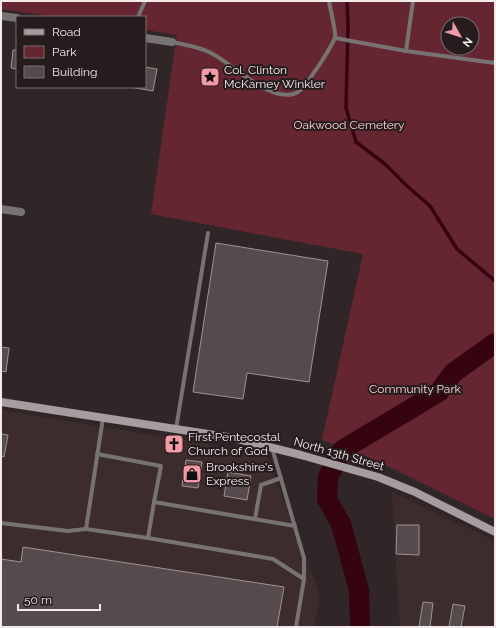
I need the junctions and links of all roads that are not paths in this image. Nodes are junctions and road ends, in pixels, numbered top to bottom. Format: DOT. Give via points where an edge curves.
graph roads {
  1 [pos="146,1"];
  2 [pos="329,1"];
  3 [pos="413,1"];
  4 [pos="1,16"];
  5 [pos="138,16"];
  6 [pos="16,18"];
  7 [pos="146,38"];
  8 [pos="335,38"];
  9 [pos="172,42"];
  10 [pos="406,51"];
  11 [pos="495,63"];
  12 [pos="1,209"];
  13 [pos="21,212"];
  14 [pos="208,233"];
  15 [pos="1,402"];
  16 [pos="103,418"];
  17 [pos="176,429"];
  18 [pos="272,448"];
  19 [pos="97,454"];
  20 [pos="281,478"];
  21 [pos="154,502"];
  22 [pos="255,519"];
  23 [pos="1,523"];
  24 [pos="295,526"];
  25 [pos="86,529"];
  26 [pos="495,532"];
  27 [pos="148,538"];
  28 [pos="304,580"];
  29 [pos="296,627"];
  1 -- 5 [label="lane"];
  2 -- 8 [label="lane"];
  3 -- 10 [label="lane"];
  4 -- 6 [label="street"];
  7 -- 9 [label="street"];
  8 -- 9 [label="lane" via="306,85 296,93 284,96 262,88 203,49"];
  8 -- 10 [label="lane"];
  10 -- 11 [label="lane"];
  12 -- 13 [label="street"];
  14 -- 17 [label="lane"];
  15 -- 16 [label="street, North 13th Street"];
  16 -- 17 [label="street, North 13th Street"];
  16 -- 19 [label="lane"];
  17 -- 18 [label="street, North 13th Street" via="234,438"];
  18 -- 20 [label="lane"];
  18 -- 26 [label="street, North 13th Street" via="378,476"];
  19 -- 21 [label="lane" via="161,466"];
  19 -- 25 [label="lane"];
  20 -- 22 [label="lane" via="261,485"];
  20 -- 24 [label="lane"];
  21 -- 22 [label="lane"];
  21 -- 27 [label="lane"];
  22 -- 24 [label="lane"];
  23 -- 25 [label="lane" via="68,531"];
  24 -- 28 [label="lane" via="304,558"];
  25 -- 27 [label="lane"];
  27 -- 28 [label="lane" via="273,559"];
  28 -- 29 [label="lane"];
}
